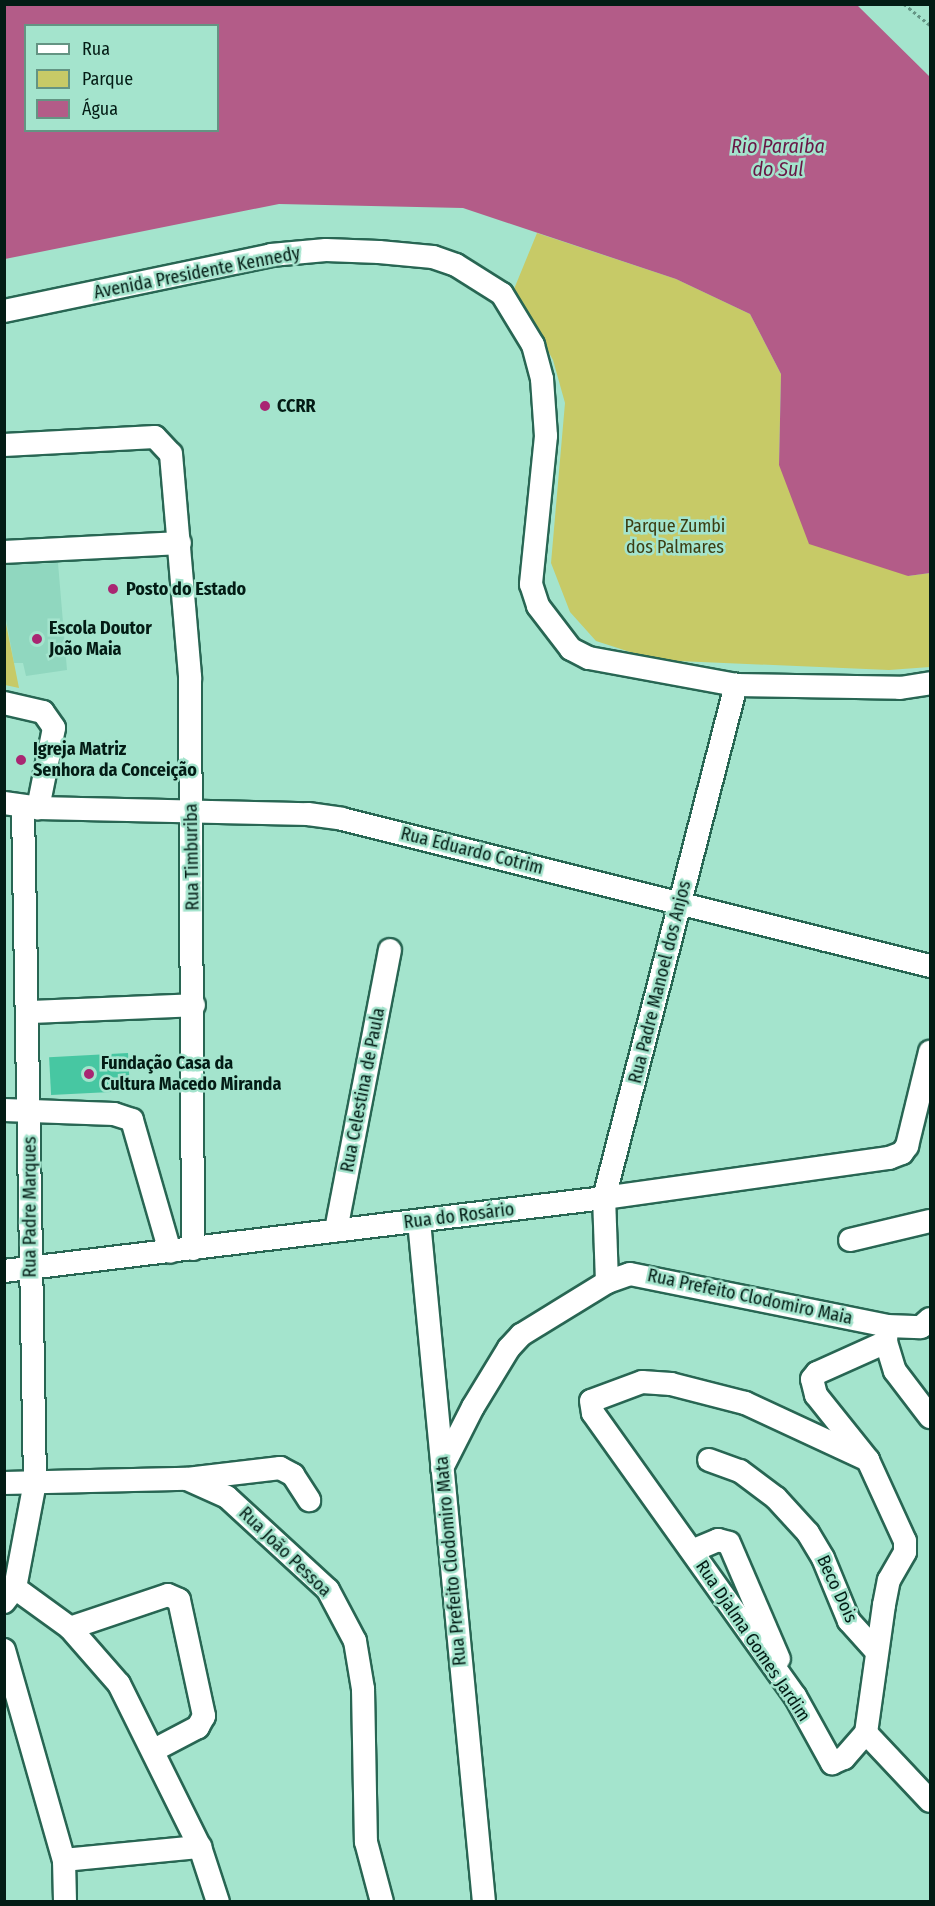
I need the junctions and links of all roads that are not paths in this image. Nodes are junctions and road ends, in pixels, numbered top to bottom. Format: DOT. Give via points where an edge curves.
graph roads {
  1 [pos="4,310"];
  2 [pos="4,445"];
  3 [pos="180,543"];
  4 [pos="4,552"];
  5 [pos="930,683"];
  6 [pos="736,685"];
  7 [pos="4,703"];
  8 [pos="22,806"];
  9 [pos="191,810"];
  10 [pos="681,903"];
  11 [pos="390,950"];
  12 [pos="930,966"];
  13 [pos="194,1005"];
  14 [pos="30,1012"];
  15 [pos="930,1052"];
  16 [pos="4,1110"];
  17 [pos="30,1110"];
  18 [pos="604,1198"];
  19 [pos="419,1221"];
  20 [pos="930,1221"];
  21 [pos="336,1230"];
  22 [pos="850,1240"];
  23 [pos="193,1249"];
  24 [pos="170,1252"];
  25 [pos="31,1267"];
  26 [pos="4,1271"];
  27 [pos="608,1282"];
  28 [pos="927,1330"];
  29 [pos="886,1334"];
  30 [pos="930,1417"];
  31 [pos="709,1460"];
  32 [pos="868,1460"];
  33 [pos="442,1468"];
  34 [pos="187,1479"];
  35 [pos="35,1482"];
  36 [pos="4,1484"];
  37 [pos="309,1500"];
  38 [pos="692,1551"];
  39 [pos="10,1595"];
  40 [pos="70,1628"];
  41 [pos="4,1650"];
  42 [pos="876,1651"];
  43 [pos="795,1696"];
  44 [pos="866,1733"];
  45 [pos="154,1750"];
  46 [pos="930,1801"];
  47 [pos="200,1847"];
  48 [pos="64,1860"];
  49 [pos="65,1902"];
  50 [pos="218,1902"];
  51 [pos="382,1902"];
  52 [pos="484,1902"];
  1 -- 6 [label="street, Avenida Presidente Kennedy" via="271,255 326,250 432,257 477,276 502,294 517,314 533,345 542,379 546,436 531,584 538,606 555,633 571,649 589,658"];
  2 -- 3 [label="street, Rua Timburiba" via="156,437 171,454"];
  3 -- 4 [label="street"];
  3 -- 9 [label="street, Rua Timburiba" via="190,677"];
  5 -- 6 [label="street, Avenida Presidente Kennedy" via="900,688"];
  6 -- 10 [label="street, Rua Padre Manoel dos Anjos"];
  7 -- 8 [label="street, Rua Padre Marques" via="35,708 48,717 54,733"];
  8 -- 9 [label="street, Rua Eduardo Cotrim"];
  8 -- 14 [label="street, Rua Padre Marques"];
  9 -- 10 [label="street, Rua Eduardo Cotrim" via="342,819"];
  9 -- 13 [label="street, Rua Timburiba"];
  10 -- 12 [label="street, Rua Eduardo Cotrim"];
  10 -- 18 [label="street, Rua Padre Manoel dos Anjos"];
  11 -- 21 [label="street, Rua Celestina de Paula"];
  13 -- 14 [label="street"];
  13 -- 23 [label="street, Rua Timburiba"];
  14 -- 17 [label="street, Rua Padre Marques"];
  15 -- 18 [label="street, Rua do Rosário" via="902,1153 889,1158"];
  16 -- 17 [label="street"];
  17 -- 24 [label="street" via="114,1114 132,1120"];
  17 -- 25 [label="street, Rua Padre Marques"];
  18 -- 19 [label="street, Rua do Rosário"];
  18 -- 27 [label="street, Rua Padre Manoel dos Anjos"];
  19 -- 21 [label="street, Rua do Rosário"];
  19 -- 33 [label="street, Rua Prefeito Clodomiro Mata"];
  20 -- 22 [label="street"];
  21 -- 23 [label="street, Rua do Rosário"];
  23 -- 24 [label="street, Rua do Rosário"];
  24 -- 25 [label="street, Rua do Rosário"];
  25 -- 26 [label="street, Rua do Rosário"];
  25 -- 35 [label="street, Rua Padre Marques"];
  27 -- 29 [label="street, Rua Prefeito Clodomiro Maia" via="639,1274"];
  27 -- 33 [label="street, Rua Prefeito Clodomiro Maia" via="535,1323 508,1348"];
  28 -- 29 [label="street, Rua Prefeito Clodomiro Maia"];
  29 -- 30 [label="street" via="902,1383"];
  29 -- 32 [label="street" via="817,1372 812,1379 816,1395"];
  31 -- 42 [label="street, Beco Dois" via="740,1471 776,1497 813,1541 844,1613"];
  32 -- 38 [label="street, Rua Djalma Gomes Jardim" via="745,1403 671,1384 633,1384 595,1398 590,1407"];
  32 -- 42 [label="street" via="906,1541 905,1552 890,1580"];
  33 -- 52 [label="street, Rua Prefeito Clodomiro Mata"];
  34 -- 35 [label="street, Rua João Pessoa"];
  34 -- 37 [label="street" via="280,1468 293,1475"];
  34 -- 51 [label="street, Rua João Pessoa" via="227,1497 328,1590 343,1612 355,1641 363,1689 366,1842"];
  35 -- 36 [label="street, Rua João Pessoa"];
  35 -- 39 [label="street, Rua Padre Marques"];
  38 -- 43 [label="street, Rua Djalma Gomes Jardim"];
  38 -- 43 [label="street, Rua Djalma Gomes Jardim" via="722,1540 733,1549"];
  39 -- 40 [label="street"];
  40 -- 45 [label="street" via="119,1684"];
  40 -- 45 [label="street" via="168,1595 178,1600 204,1716 198,1727"];
  41 -- 48 [label="street"];
  42 -- 44 [label="street"];
  43 -- 44 [label="street, Rua Djalma Gomes Jardim" via="832,1763 844,1758"];
  44 -- 46 [label="street"];
  45 -- 47 [label="street"];
  47 -- 48 [label="street"];
  47 -- 50 [label="street"];
  48 -- 49 [label="street"];
}
